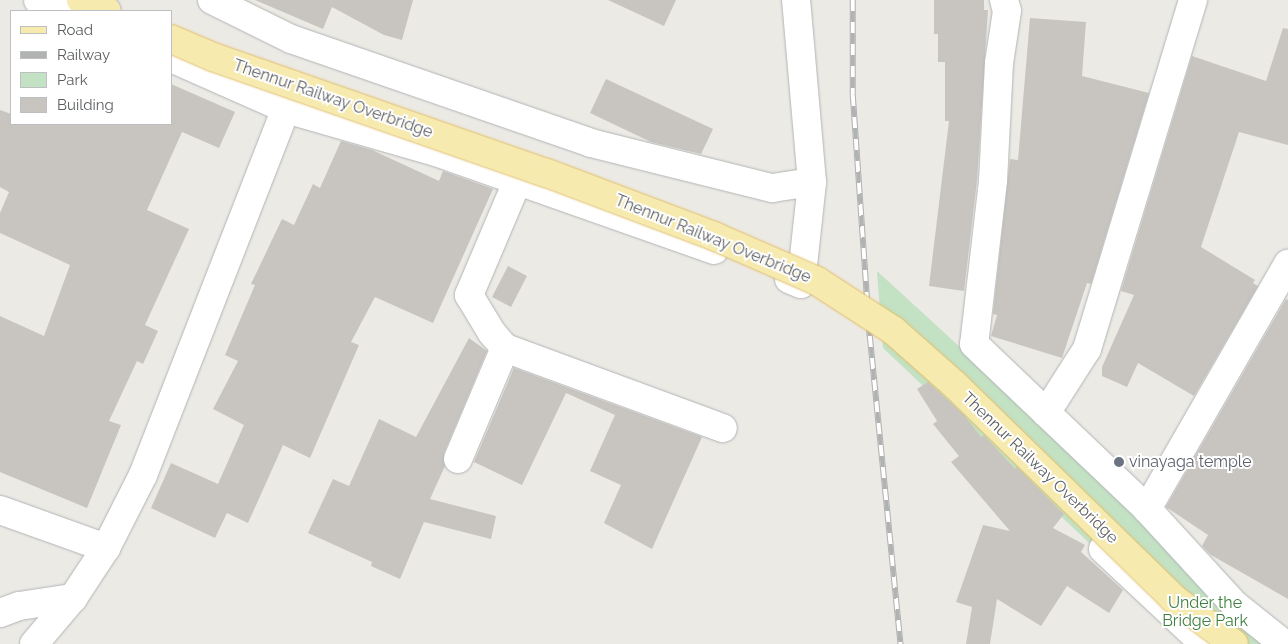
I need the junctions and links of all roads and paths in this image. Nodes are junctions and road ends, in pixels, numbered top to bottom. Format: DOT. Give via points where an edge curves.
graph roads {
  1 [pos="38,0"];
  2 [pos="81,0"];
  3 [pos="796,0"];
  4 [pos="1193,0"];
  5 [pos="225,3"];
  6 [pos="1009,4"];
  7 [pos="62,10"];
  8 [pos="105,10"];
  9 [pos="172,39"];
  10 [pos="172,58"];
  11 [pos="286,109"];
  12 [pos="517,182"];
  13 [pos="812,182"];
  14 [pos="1288,264"];
  15 [pos="504,348"];
  16 [pos="1046,413"];
  17 [pos="723,428"];
  18 [pos="458,459"];
  19 [pos="1147,509"];
  20 [pos="0,510"];
  21 [pos="106,548"];
  22 [pos="1103,549"];
  23 [pos="73,598"];
  24 [pos="9,610"];
  25 [pos="34,644"];
  26 [pos="1204,644"];
  27 [pos="1234,644"];
  28 [pos="1284,644"];
  1 -- 7 [label="street"];
  2 -- 8 [label="main road"];
  3 -- 13 [label="street"];
  4 -- 16 [label="street" via="1087,349"];
  5 -- 13 [label="street" via="291,38 591,143 772,188"];
  6 -- 16 [label="street" via="999,63 993,181 974,344"];
  9 -- 27 [label="main road, Thennur Railway Overbridge, bridge" via="213,58 716,236 817,281 894,331 955,385 1173,598"];
  10 -- 11 [label="street"];
  11 -- 12 [label="street" via="436,152"];
  11 -- 21 [label="street" via="144,475"];
  12 -- 13 [label="street" via="801,284"];
  12 -- 15 [label="street" via="469,295"];
  14 -- 19 [label="street"];
  15 -- 17 [label="street"];
  15 -- 18 [label="street"];
  16 -- 19 [label="street"];
  19 -- 28 [label="street" via="1235,605"];
  20 -- 21 [label="street"];
  21 -- 23 [label="street"];
  22 -- 26 [label="street"];
  23 -- 24 [label="street"];
  23 -- 25 [label="street"];
  24 -- 25 [label="street"];
}
